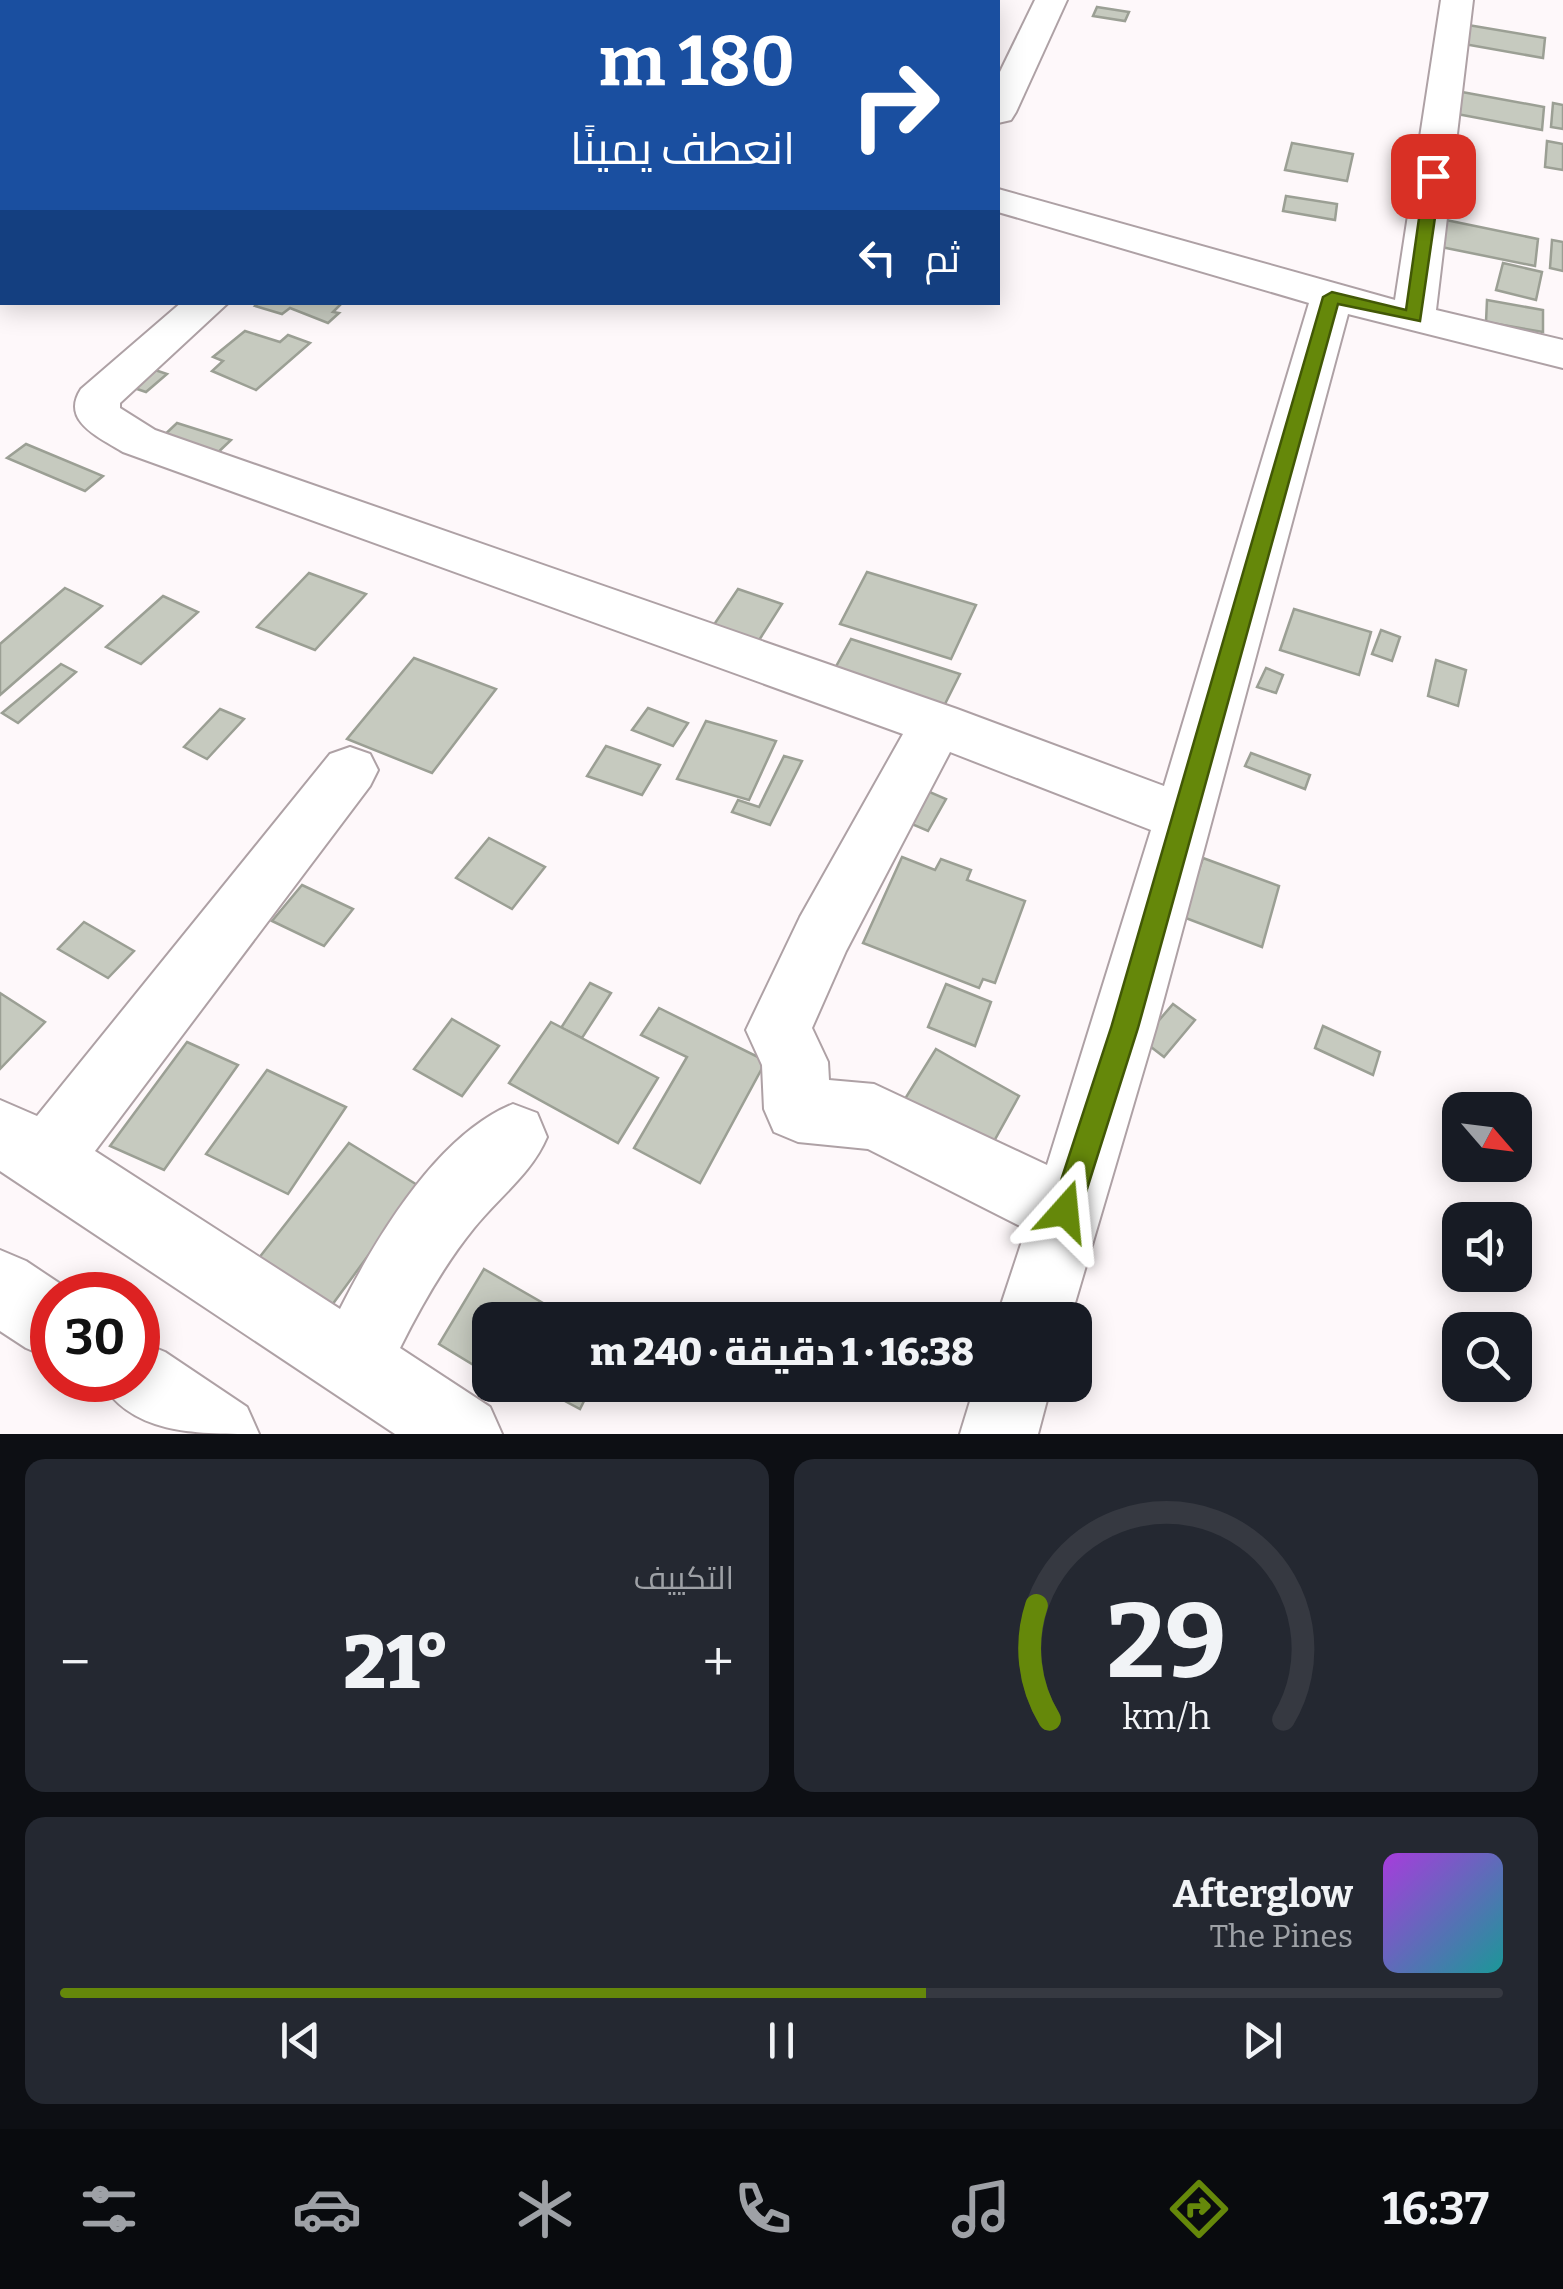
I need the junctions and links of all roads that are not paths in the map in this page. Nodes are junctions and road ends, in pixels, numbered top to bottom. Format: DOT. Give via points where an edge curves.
graph roads {
  1 [pos="1051,0"];
  2 [pos="1457,0"];
  3 [pos="1000,108"];
  4 [pos="1000,201"];
  5 [pos="1332,297"];
  6 [pos="205,305"];
  7 [pos="1414,317"];
  8 [pos="1563,354"];
  9 [pos="937,724"];
  10 [pos="350,770"];
  11 [pos="1182,817"];
  12 [pos="513,1137"];
  13 [pos="23,1146"];
  14 [pos="1065,1211"];
  15 [pos="0,1287"];
  16 [pos="1038,1302"];
  17 [pos="30,1307"];
  18 [pos="353,1362"];
  19 [pos="160,1394"];
  20 [pos="1009,1402"];
  21 [pos="220,1434"];
  22 [pos="462,1434"];
  23 [pos="999,1434"];
  1 -- 3 [label="street"];
  2 -- 7 [label="street"];
  4 -- 5 [label="street"];
  5 -- 7 [label="street"];
  5 -- 11 [label="street"];
  6 -- 9 [label="street" via="97,399 98,415 139,441"];
  7 -- 8 [label="street"];
  9 -- 11 [label="street"];
  9 -- 14 [label="street" via="778,1030 796,1062 798,1109 874,1117"];
  10 -- 13 [label="street"];
  11 -- 14 [label="street"];
  12 -- 18 [label="street" via="437,1215 402,1266"];
  13 -- 18 [label="street"];
  14 -- 16 [label="street"];
  15 -- 17 [label="street"];
  18 -- 22 [label="street"];
  19 -- 21 [label="street"];
  20 -- 23 [label="street"];
}
